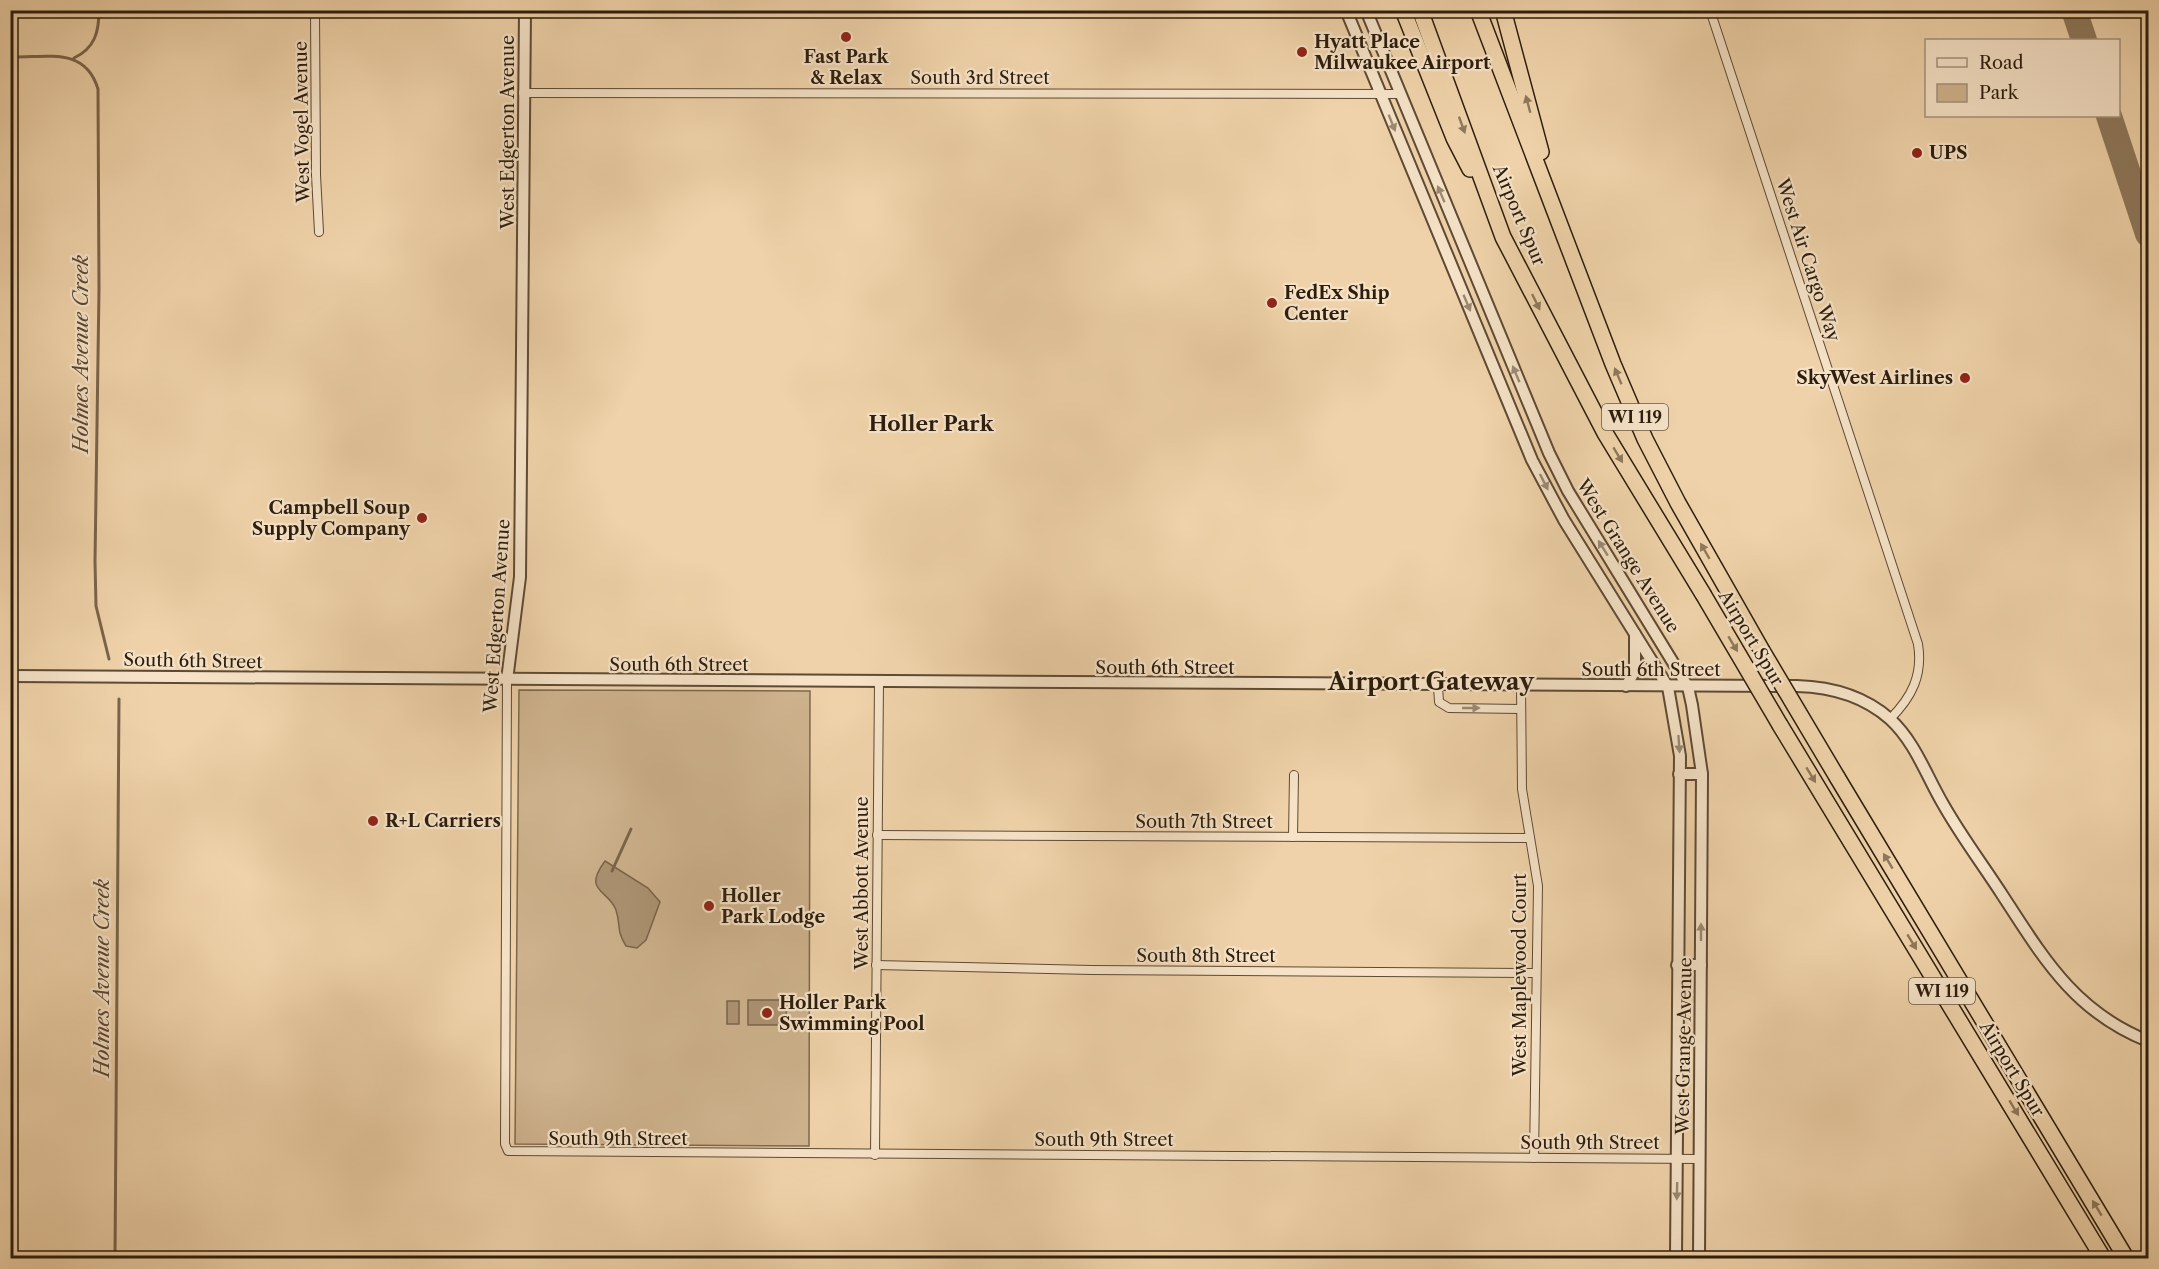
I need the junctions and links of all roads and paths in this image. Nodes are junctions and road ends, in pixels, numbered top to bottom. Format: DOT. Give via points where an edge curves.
graph roads {
  1 [pos="315,10"];
  2 [pos="525,10"];
  3 [pos="1346,10"];
  4 [pos="1365,10"];
  5 [pos="1403,10"];
  6 [pos="1420,10"];
  7 [pos="1478,10"];
  8 [pos="1503,10"];
  9 [pos="1710,10"];
  10 [pos="524,93"];
  11 [pos="1381,94"];
  12 [pos="1400,94"];
  13 [pos="1426,158"];
  14 [pos="1409,164"];
  15 [pos="1560,222"];
  16 [pos="319,232"];
  17 [pos="1503,237"];
  18 [pos="1534,416"];
  19 [pos="1517,423"];
  20 [pos="1635,631"];
  21 [pos="10,676"];
  22 [pos="507,680"];
  23 [pos="879,682"];
  24 [pos="1438,686"];
  25 [pos="1521,686"];
  26 [pos="1626,686"];
  27 [pos="1668,687"];
  28 [pos="1688,687"];
  29 [pos="1521,709"];
  30 [pos="1890,719"];
  31 [pos="1679,774"];
  32 [pos="1702,774"];
  33 [pos="1294,775"];
  34 [pos="878,835"];
  35 [pos="1293,837"];
  36 [pos="1530,838"];
  37 [pos="876,965"];
  38 [pos="1677,965"];
  39 [pos="1701,965"];
  40 [pos="1536,973"];
  41 [pos="2148,1041"];
  42 [pos="508,1151"];
  43 [pos="875,1155"];
  44 [pos="1534,1158"];
  45 [pos="1677,1158"];
  46 [pos="1699,1159"];
  47 [pos="1676,1258"];
  48 [pos="1699,1258"];
  49 [pos="2103,1258"];
  50 [pos="2126,1258"];
  1 -- 16 [label="street, West Vogel Avenue"];
  2 -- 10 [label="street, West Edgerton Avenue"];
  3 -- 11 [label="street, West Grange Avenue"];
  4 -- 12 [label="street, West Grange Avenue"];
  5 -- 17 [label="highway" via="1454,138"];
  6 -- 17 [label="highway, Airport Spur / WI 119, one-way"];
  7 -- 15 [label="highway, Airport Spur / WI 119"];
  15 -- 8 [label="highway, one-way"];
  9 -- 30 [label="street, West Air Cargo Way" via="1918,644 1918,677 1911,694"];
  10 -- 11 [label="street, South 3rd Street"];
  10 -- 22 [label="street, West Edgerton Avenue" via="520,577"];
  11 -- 12 [label="street, South 3rd Street"];
  11 -- 14 [label="street, West Grange Avenue, one-way"];
  12 -- 13 [label="street, West Grange Avenue"];
  13 -- 14 [label="street"];
  18 -- 13 [label="street, West Grange Avenue, one-way"];
  14 -- 19 [label="street, West Grange Avenue, one-way"];
  50 -- 15 [label="highway, Airport Spur / WI 119, one-way, bridge" via="1761,649 1645,439"];
  17 -- 49 [label="highway, Airport Spur / WI 119, one-way, bridge" via="1605,433"];
  18 -- 19 [label="street"];
  28 -- 18 [label="street, West Grange Avenue, one-way" via="1568,491"];
  19 -- 20 [label="street, West Grange Avenue, one-way" via="1553,500"];
  20 -- 26 [label="street" via="1635,671"];
  20 -- 27 [label="street, West Grange Avenue"];
  21 -- 22 [label="street, South 6th Street"];
  22 -- 23 [label="street, South 6th Street"];
  22 -- 42 [label="street, West Edgerton Avenue"];
  23 -- 24 [label="street, South 6th Street"];
  23 -- 34 [label="street, West Abbott Avenue"];
  24 -- 25 [label="street, South 6th Street"];
  24 -- 29 [label="street, one-way" via="1439,702 1449,708"];
  25 -- 26 [label="street, South 6th Street"];
  25 -- 29 [label="street, West Maplewood Court"];
  26 -- 27 [label="street, South 6th Street"];
  27 -- 28 [label="street, South 6th Street"];
  27 -- 31 [label="street, West Grange Avenue, one-way" via="1678,735"];
  28 -- 30 [label="street, South 6th Street" via="1832,689 1863,701"];
  28 -- 32 [label="street, West Grange Avenue"];
  29 -- 36 [label="street, West Maplewood Court" via="1522,789"];
  30 -- 41 [label="street, South 6th Street" via="1914,748 1942,802 2054,973 2103,1018"];
  31 -- 32 [label="street"];
  31 -- 38 [label="street, West Grange Avenue"];
  39 -- 32 [label="street, West Grange Avenue, one-way"];
  33 -- 35 [label="street"];
  34 -- 35 [label="street, South 7th Street"];
  34 -- 37 [label="street, West Abbott Avenue"];
  35 -- 36 [label="street, South 7th Street"];
  36 -- 40 [label="street, West Maplewood Court" via="1538,886"];
  37 -- 40 [label="street, South 8th Street"];
  37 -- 43 [label="street, West Abbott Avenue"];
  38 -- 39 [label="street"];
  38 -- 45 [label="street, West Grange Avenue"];
  39 -- 46 [label="street, West Grange Avenue"];
  40 -- 44 [label="street, West Maplewood Court"];
  42 -- 43 [label="street, South 9th Street"];
  43 -- 44 [label="street, South 9th Street"];
  44 -- 45 [label="street, South 9th Street"];
  45 -- 46 [label="street, South 9th Street"];
  45 -- 47 [label="street, West Grange Avenue, one-way"];
  46 -- 48 [label="street, West Grange Avenue"];
}
